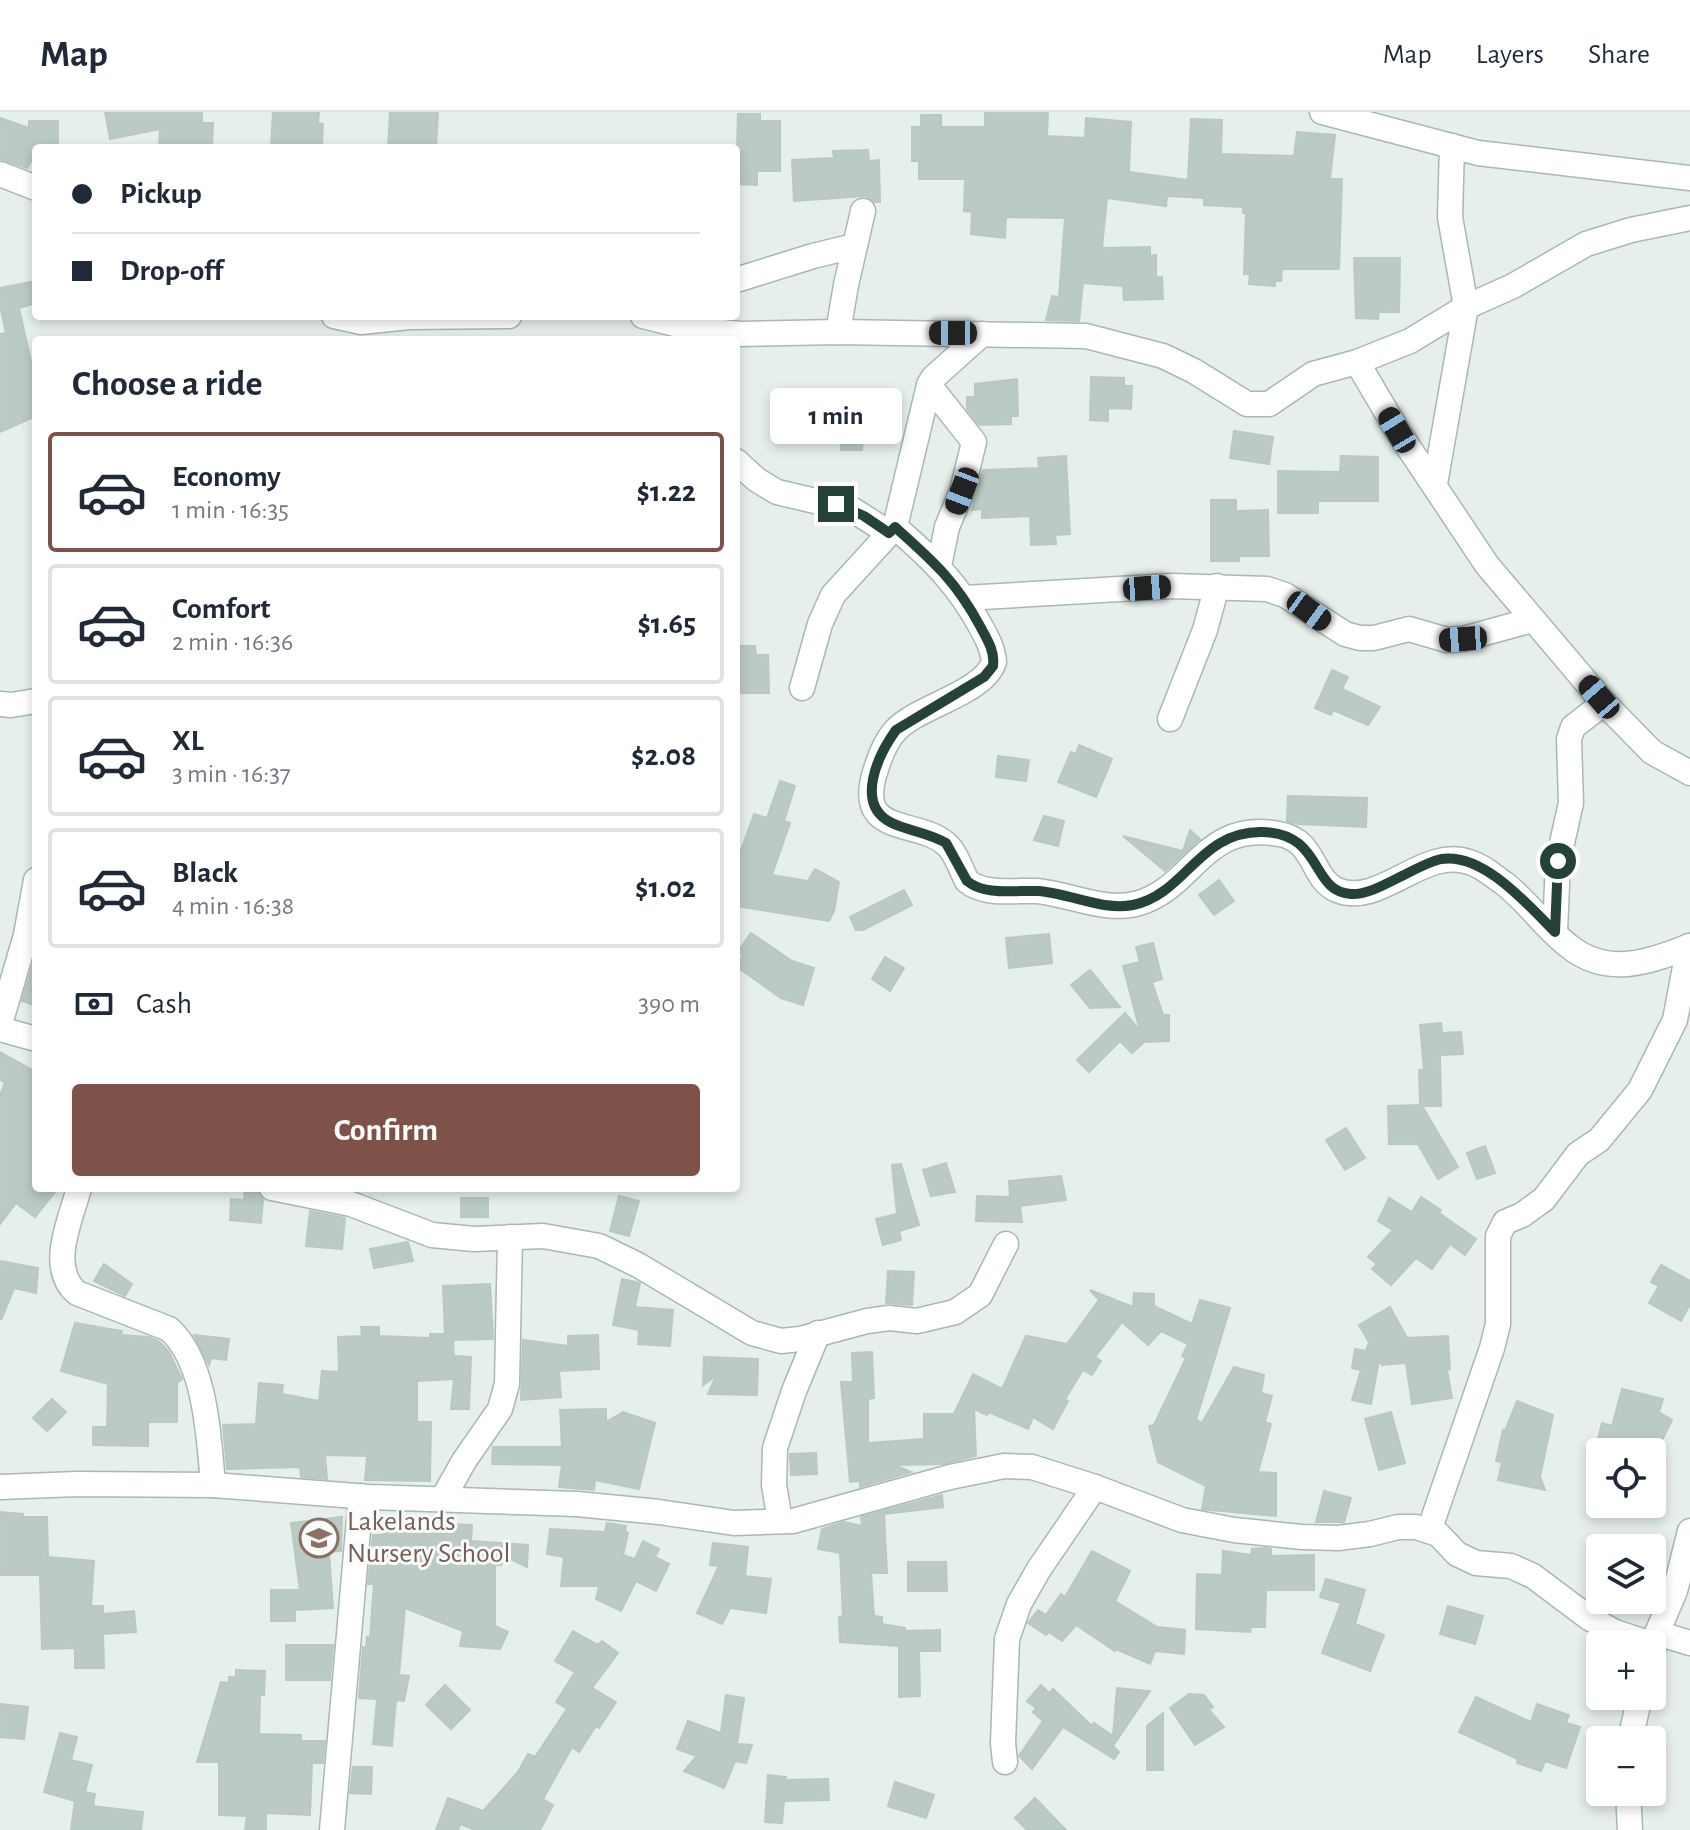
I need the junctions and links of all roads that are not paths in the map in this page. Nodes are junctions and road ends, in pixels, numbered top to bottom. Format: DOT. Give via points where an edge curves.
graph roads {
  1 [pos="1322,112"];
  2 [pos="1452,146"];
  3 [pos="0,174"];
  4 [pos="1690,178"];
  5 [pos="32,186"];
  6 [pos="863,211"];
  7 [pos="1690,218"];
  8 [pos="854,246"];
  9 [pos="740,279"];
  10 [pos="1466,307"];
  11 [pos="352,320"];
  12 [pos="380,320"];
  13 [pos="659,320"];
  14 [pos="838,332"];
  15 [pos="982,334"];
  16 [pos="713,336"];
  17 [pos="740,346"];
  18 [pos="1357,362"];
  19 [pos="929,385"];
  20 [pos="740,465"];
  21 [pos="1435,484"];
  22 [pos="892,530"];
  23 [pos="939,566"];
  24 [pos="1217,586"];
  25 [pos="965,598"];
  26 [pos="1532,620"];
  27 [pos="802,688"];
  28 [pos="32,702"];
  29 [pos="1604,703"];
  30 [pos="0,704"];
  31 [pos="1170,719"];
  32 [pos="1690,773"];
  33 [pos="32,902"];
  34 [pos="1555,932"];
  35 [pos="1690,946"];
  36 [pos="0,1027"];
  37 [pos="32,1038"];
  38 [pos="78,1192"];
  39 [pos="292,1192"];
  40 [pos="510,1237"];
  41 [pos="1006,1244"];
  42 [pos="818,1333"];
  43 [pos="213,1485"];
  44 [pos="0,1487"];
  45 [pos="1095,1487"];
  46 [pos="361,1496"];
  47 [pos="442,1500"];
  48 [pos="780,1521"];
  49 [pos="1429,1531"];
  50 [pos="1690,1531"];
  51 [pos="1611,1630"];
  52 [pos="1659,1630"];
  53 [pos="1690,1643"];
  54 [pos="1666,1644"];
  55 [pos="1005,1762"];
  56 [pos="1629,1806"];
  57 [pos="332,1830"];
  58 [pos="1630,1830"];
  1 -- 2 [label="street"];
  2 -- 4 [label="street"];
  2 -- 10 [label="street" via="1450,217"];
  3 -- 5 [label="street"];
  6 -- 8 [label="street"];
  7 -- 10 [label="street" via="1586,244"];
  8 -- 9 [label="street"];
  8 -- 14 [label="street"];
  10 -- 18 [label="street" via="1410,341"];
  10 -- 21 [label="street"];
  11 -- 12 [label="street"];
  13 -- 16 [label="street"];
  14 -- 15 [label="street"];
  14 -- 17 [label="street"];
  15 -- 18 [label="street" via="1086,336 1127,344 1163,356 1254,405 1269,404 1313,374"];
  15 -- 19 [label="street"];
  18 -- 21 [label="street"];
  19 -- 22 [label="street"];
  19 -- 23 [label="street" via="974,442"];
  20 -- 22 [label="street" via="777,492 853,510"];
  21 -- 26 [label="street" via="1487,565"];
  22 -- 23 [label="street"];
  22 -- 27 [label="street" via="825,608"];
  23 -- 25 [label="street"];
  24 -- 25 [label="street"];
  24 -- 26 [label="street" via="1285,595 1360,638 1409,629 1463,639"];
  24 -- 31 [label="street"];
  25 -- 34 [label="street" via="992,649 993,666 896,730 876,767 872,800 882,817 946,843 972,885 1135,905 1172,884 1220,842 1240,833 1263,832 1298,841 1330,886 1351,894 1441,859 1466,860 1514,892"];
  26 -- 29 [label="street"];
  28 -- 30 [label="street"];
  29 -- 32 [label="street" via="1652,752"];
  29 -- 34 [label="street" via="1573,727 1569,739 1571,803 1558,861"];
  33 -- 36 [label="street"];
  34 -- 35 [label="street" via="1590,959 1618,965"];
  35 -- 49 [label="street" via="1675,1020 1640,1090 1599,1140 1578,1154 1544,1199 1505,1222 1498,1236 1498,1324"];
  36 -- 37 [label="street"];
  38 -- 43 [label="street" via="62,1258 68,1286 181,1339 204,1410"];
  39 -- 40 [label="street" via="351,1204 432,1235"];
  40 -- 42 [label="street" via="543,1236 599,1246 752,1333 781,1341"];
  40 -- 47 [label="street" via="507,1384 500,1409"];
  41 -- 42 [label="street" via="980,1295 955,1312 917,1321 867,1321"];
  42 -- 48 [label="street" via="775,1448"];
  43 -- 44 [label="street"];
  43 -- 46 [label="street"];
  45 -- 48 [label="street" via="1032,1467 1004,1466"];
  45 -- 49 [label="street" via="1182,1520 1234,1530 1338,1538 1398,1527"];
  45 -- 55 [label="street" via="1039,1569 1007,1639"];
  46 -- 47 [label="street"];
  46 -- 57 [label="street"];
  47 -- 48 [label="street" via="577,1504 734,1523"];
  49 -- 51 [label="street" via="1466,1559 1511,1566 1533,1576"];
  50 -- 52 [label="street"];
  53 -- 54 [label="street"];
  56 -- 58 [label="street"];
}
